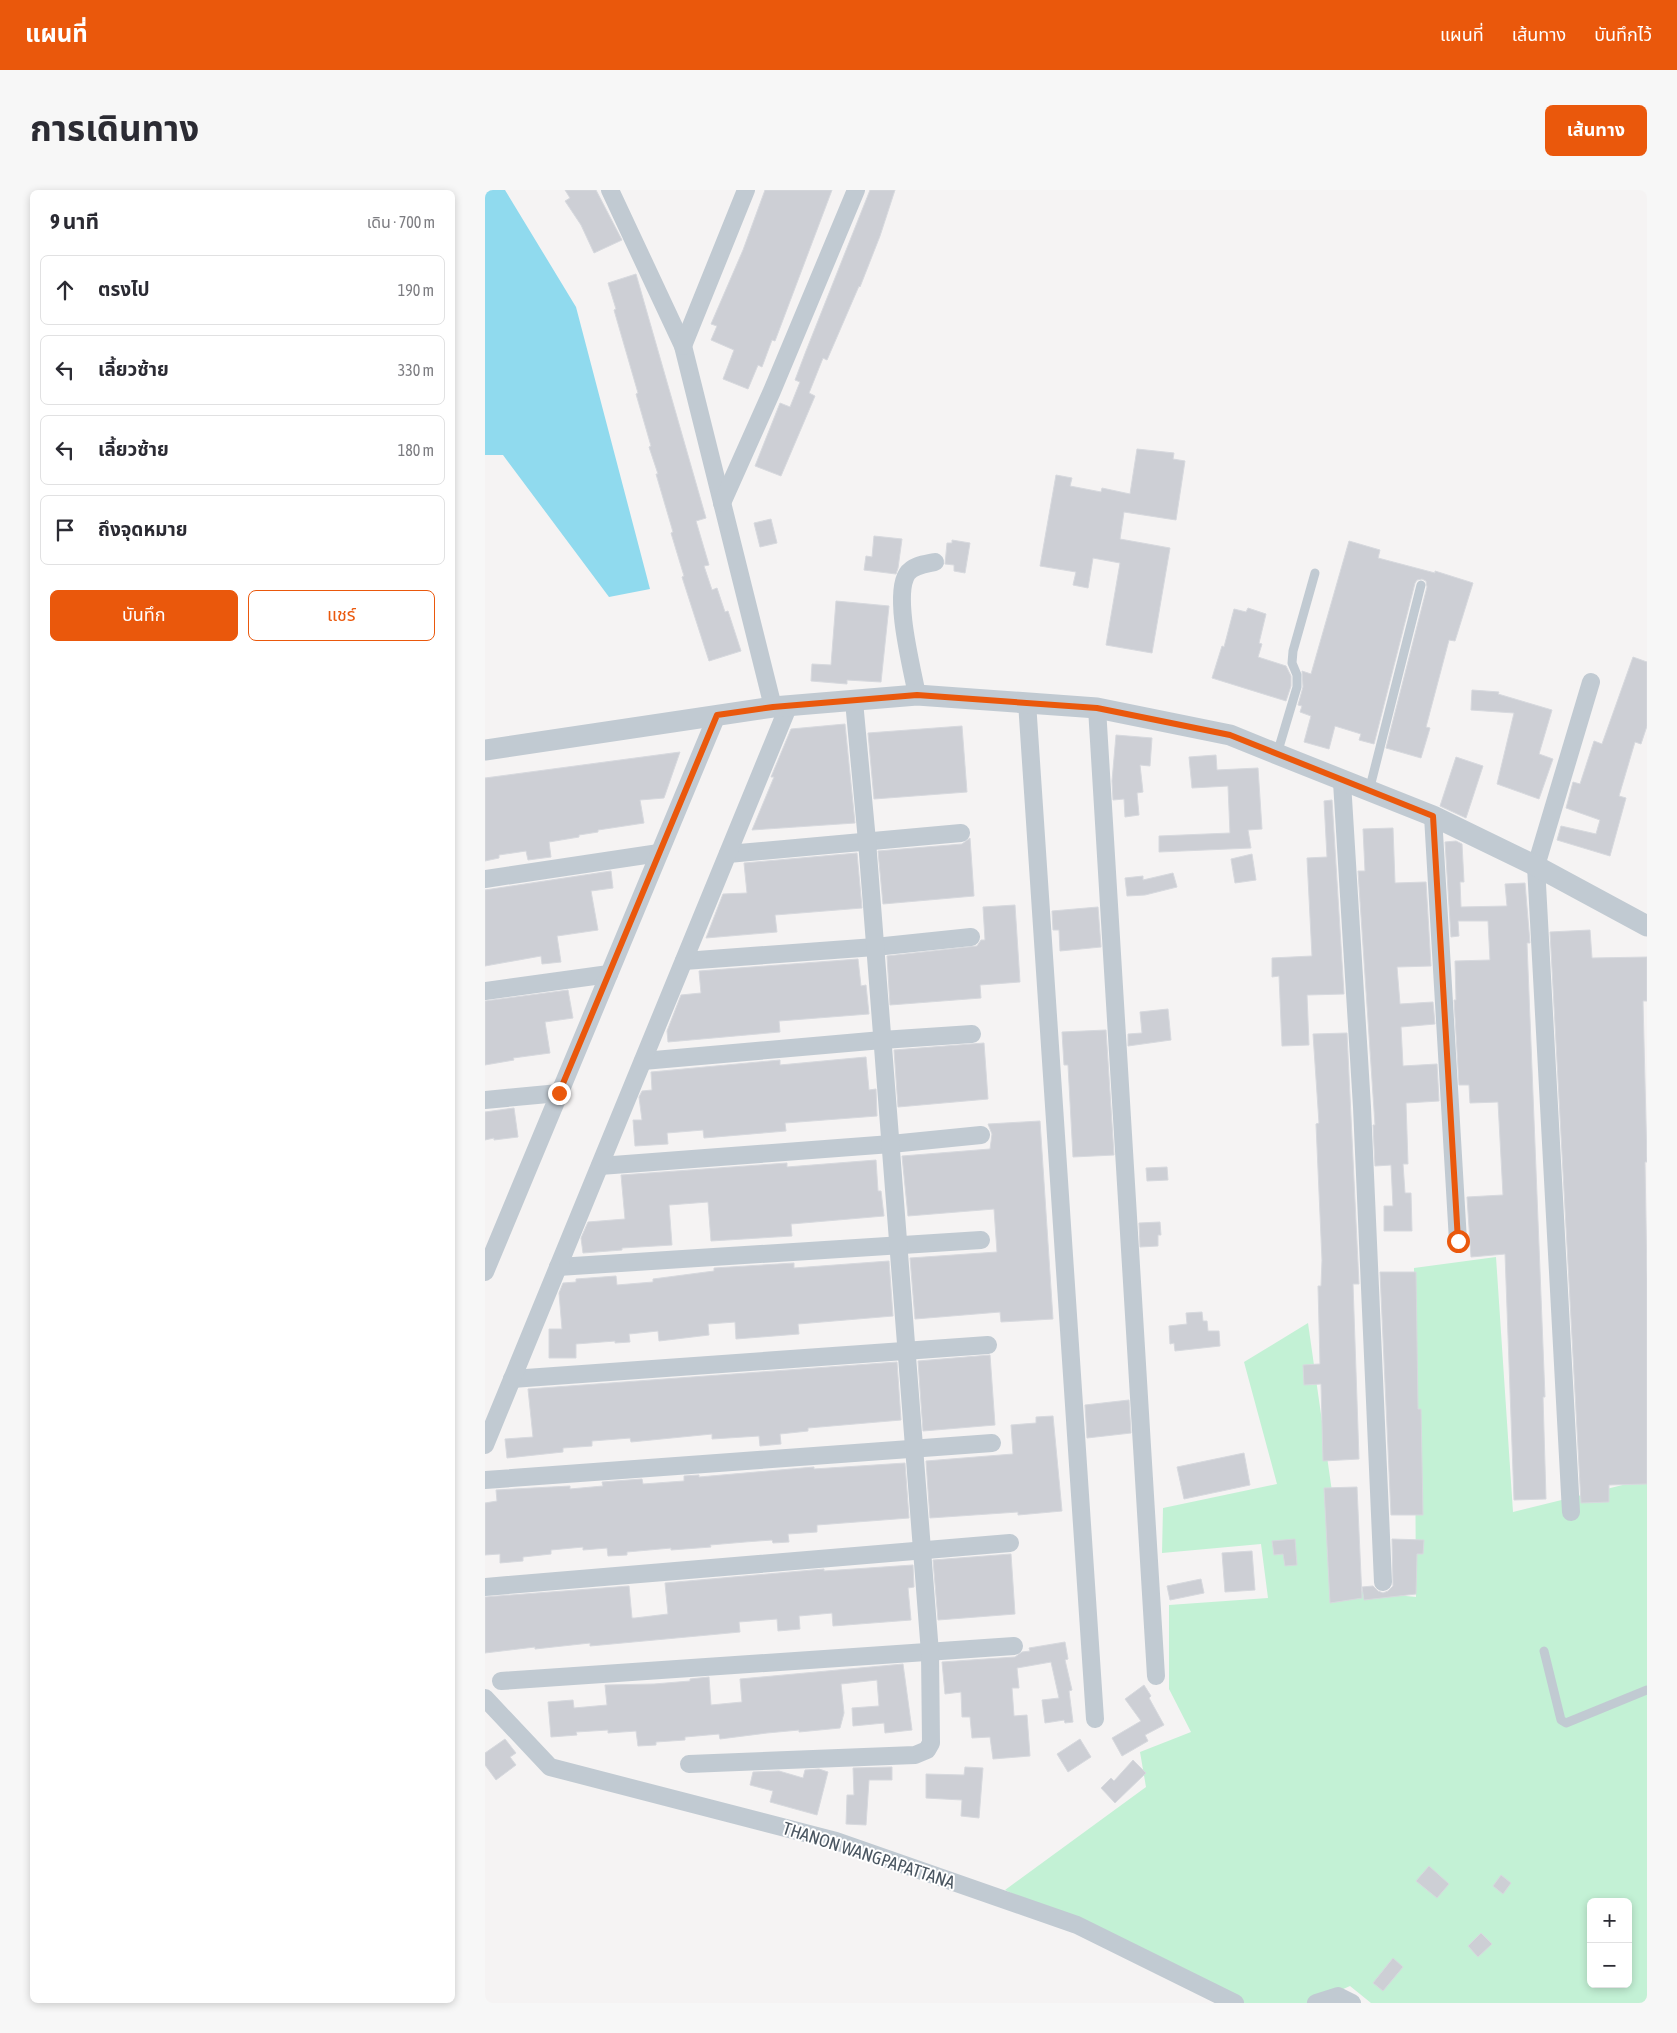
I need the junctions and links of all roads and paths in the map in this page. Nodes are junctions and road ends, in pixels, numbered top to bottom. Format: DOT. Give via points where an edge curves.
graph roads {
  1 [pos="746,190"];
  2 [pos="856,190"];
  3 [pos="615,192"];
  4 [pos="683,346"];
  5 [pos="722,503"];
  6 [pos="935,562"];
  7 [pos="1315,573"];
  8 [pos="1421,585"];
  9 [pos="1591,682"];
  10 [pos="917,695"];
  11 [pos="854,701"];
  12 [pos="1027,702"];
  13 [pos="781,707"];
  14 [pos="1097,708"];
  15 [pos="717,715"];
  16 [pos="485,750"];
  17 [pos="1277,754"];
  18 [pos="1342,782"];
  19 [pos="1369,792"];
  20 [pos="1433,816"];
  21 [pos="961,833"];
  22 [pos="867,841"];
  23 [pos="659,853"];
  24 [pos="728,854"];
  25 [pos="1537,866"];
  26 [pos="485,879"];
  27 [pos="1647,926"];
  28 [pos="971,937"];
  29 [pos="875,947"];
  30 [pos="684,961"];
  31 [pos="609,974"];
  32 [pos="485,991"];
  33 [pos="972,1034"];
  34 [pos="882,1040"];
  35 [pos="643,1061"];
  36 [pos="559,1093"];
  37 [pos="485,1100"];
  38 [pos="981,1135"];
  39 [pos="891,1144"];
  40 [pos="600,1166"];
  41 [pos="981,1240"];
  42 [pos="1458,1241"];
  43 [pos="898,1245"];
  44 [pos="558,1268"];
  45 [pos="485,1272"];
  46 [pos="988,1345"];
  47 [pos="907,1352"];
  48 [pos="512,1379"];
  49 [pos="992,1443"];
  50 [pos="485,1445"];
  51 [pos="915,1450"];
  52 [pos="485,1480"];
  53 [pos="1571,1512"];
  54 [pos="1010,1543"];
  55 [pos="923,1551"];
  56 [pos="1383,1582"];
  57 [pos="485,1588"];
  58 [pos="1014,1646"];
  59 [pos="1544,1651"];
  60 [pos="931,1653"];
  61 [pos="1156,1676"];
  62 [pos="501,1681"];
  63 [pos="1647,1690"];
  64 [pos="485,1698"];
  65 [pos="1095,1719"];
  66 [pos="689,1764"];
  67 [pos="1235,2003"];
  68 [pos="1316,2003"];
  69 [pos="1352,2003"];
  1 -- 4 [label="street"];
  2 -- 5 [label="street"];
  3 -- 4 [label="street"];
  4 -- 5 [label="street"];
  5 -- 13 [label="street"];
  6 -- 10 [label="street" via="913,568 907,574 902,595"];
  7 -- 17 [label="lane" via="1293,650 1297,688"];
  8 -- 19 [label="lane"];
  9 -- 25 [label="street"];
  10 -- 11 [label="street"];
  10 -- 12 [label="street"];
  11 -- 13 [label="street"];
  11 -- 22 [label="street"];
  12 -- 14 [label="street"];
  12 -- 65 [label="street"];
  13 -- 15 [label="street"];
  13 -- 24 [label="street"];
  14 -- 17 [label="street" via="1230,735"];
  14 -- 61 [label="street"];
  15 -- 16 [label="street"];
  15 -- 23 [label="street"];
  17 -- 18 [label="street"];
  18 -- 19 [label="street"];
  18 -- 56 [label="street" via="1362,1107"];
  19 -- 20 [label="street"];
  20 -- 25 [label="street"];
  20 -- 42 [label="street"];
  21 -- 22 [label="street"];
  22 -- 24 [label="street"];
  22 -- 29 [label="street"];
  23 -- 26 [label="street"];
  23 -- 31 [label="street"];
  24 -- 30 [label="street"];
  25 -- 27 [label="street"];
  25 -- 53 [label="street"];
  28 -- 29 [label="street"];
  29 -- 30 [label="street"];
  29 -- 34 [label="street"];
  30 -- 35 [label="street"];
  31 -- 32 [label="street"];
  31 -- 36 [label="street"];
  33 -- 34 [label="street"];
  34 -- 35 [label="street"];
  34 -- 39 [label="street"];
  35 -- 40 [label="street"];
  36 -- 37 [label="street"];
  36 -- 45 [label="street"];
  38 -- 39 [label="street"];
  39 -- 40 [label="street"];
  39 -- 43 [label="street"];
  40 -- 44 [label="street"];
  41 -- 43 [label="street"];
  43 -- 44 [label="street"];
  43 -- 47 [label="street"];
  44 -- 48 [label="street"];
  46 -- 47 [label="street"];
  47 -- 48 [label="street"];
  47 -- 51 [label="street"];
  48 -- 50 [label="street"];
  49 -- 51 [label="street"];
  51 -- 52 [label="street"];
  51 -- 55 [label="street"];
  54 -- 55 [label="street"];
  55 -- 57 [label="street"];
  55 -- 60 [label="street"];
  58 -- 60 [label="street"];
  59 -- 63 [label="lane" via="1561,1720 1566,1723"];
  60 -- 62 [label="street"];
  60 -- 66 [label="street" via="931,1743 921,1753"];
  64 -- 67 [label="street, THANON WANGPAPATTANA" via="550,1767 836,1840 1077,1925"];
  68 -- 69 [label="street" via="1338,1996"];
}
